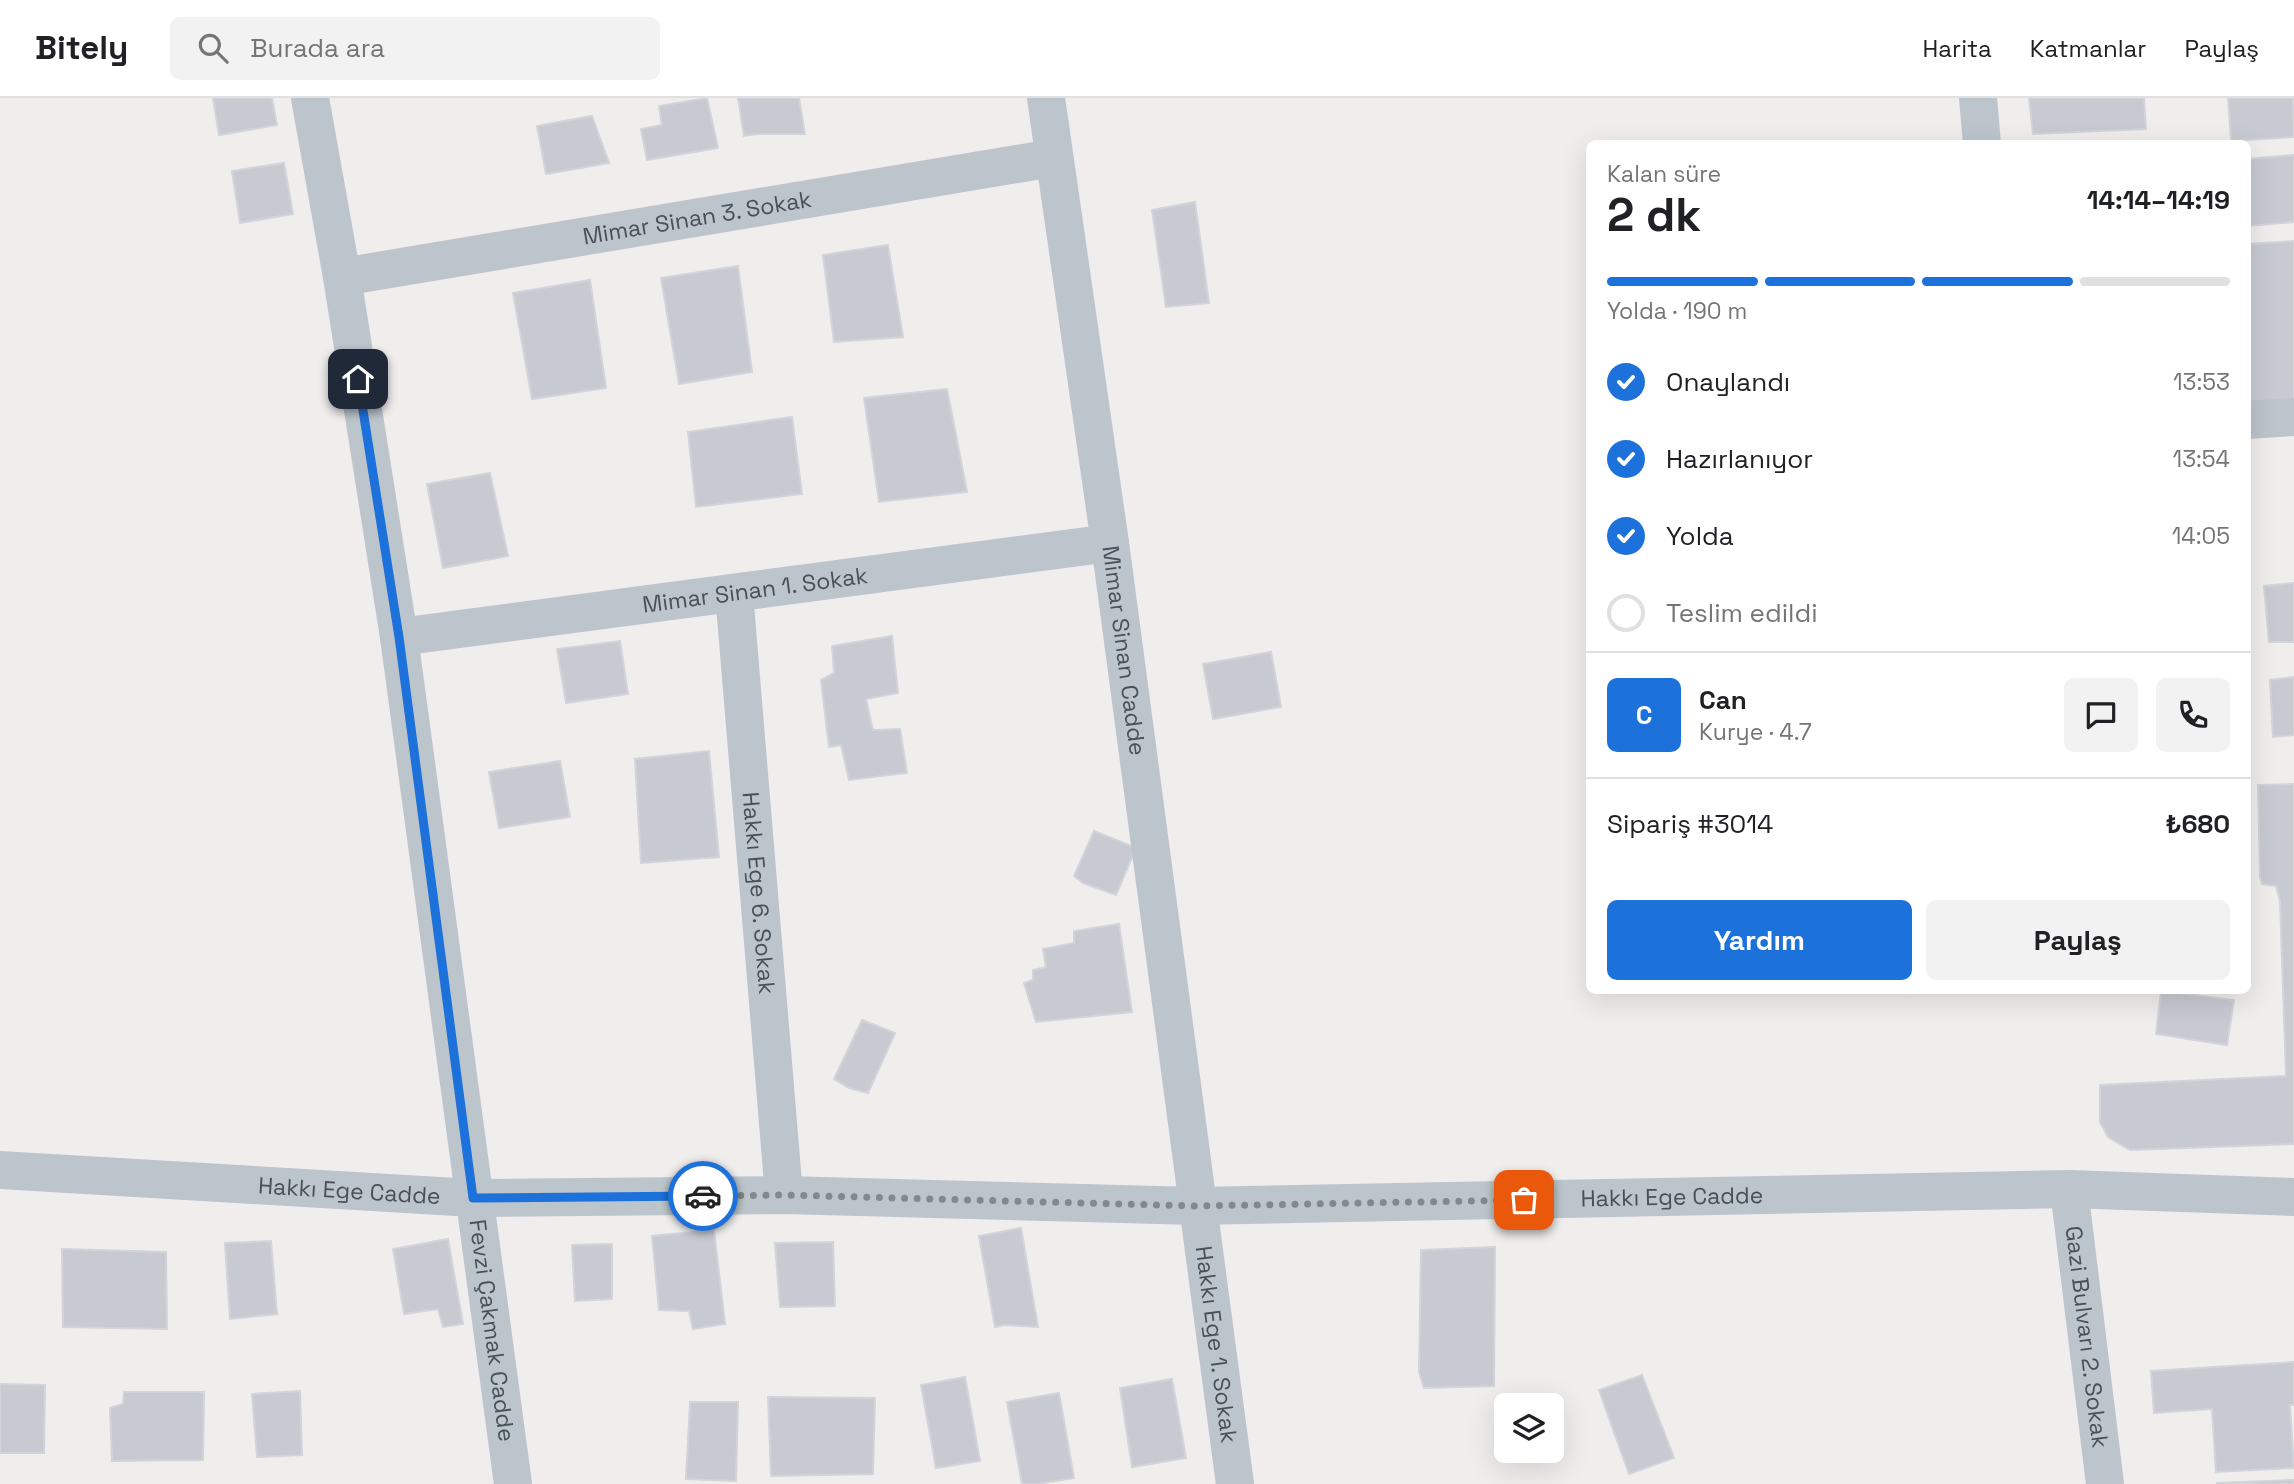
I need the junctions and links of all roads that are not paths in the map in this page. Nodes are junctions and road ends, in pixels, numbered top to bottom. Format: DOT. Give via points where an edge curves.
graph roads {
  1 [pos="310,98"];
  2 [pos="1046,98"];
  3 [pos="1978,98"];
  4 [pos="1982,140"];
  5 [pos="1053,158"];
  6 [pos="342,276"];
  7 [pos="2294,417"];
  8 [pos="2251,420"];
  9 [pos="1110,543"];
  10 [pos="734,593"];
  11 [pos="399,637"];
  12 [pos="0,1170"];
  13 [pos="2069,1189"];
  14 [pos="784,1195"];
  15 [pos="2294,1197"];
  16 [pos="473,1198"];
  17 [pos="1197,1206"];
  18 [pos="513,1484"];
  19 [pos="1235,1484"];
  20 [pos="2105,1484"];
  1 -- 6 [label="street, Fevzi Çakmak Cadde"];
  2 -- 5 [label="street, Mimar Sinan Cadde"];
  3 -- 4 [label="street"];
  5 -- 6 [label="street, Mimar Sinan 3. Sokak"];
  5 -- 9 [label="street, Mimar Sinan Cadde"];
  6 -- 11 [label="street, Fevzi Çakmak Cadde"];
  7 -- 8 [label="street"];
  9 -- 10 [label="street, Mimar Sinan 1. Sokak"];
  9 -- 17 [label="street, Mimar Sinan Cadde"];
  10 -- 11 [label="street, Mimar Sinan 1. Sokak"];
  10 -- 14 [label="street, Hakkı Ege 6. Sokak"];
  11 -- 16 [label="street, Fevzi Çakmak Cadde"];
  12 -- 16 [label="street, Hakkı Ege Cadde"];
  13 -- 15 [label="street, Hakkı Ege Cadde"];
  13 -- 17 [label="street, Hakkı Ege Cadde"];
  13 -- 20 [label="street, Gazi Bulvarı 2. Sokak"];
  14 -- 16 [label="street, Hakkı Ege Cadde"];
  14 -- 17 [label="street, Hakkı Ege Cadde"];
  16 -- 18 [label="street, Fevzi Çakmak Cadde"];
  17 -- 19 [label="street, Hakkı Ege 1. Sokak"];
}
